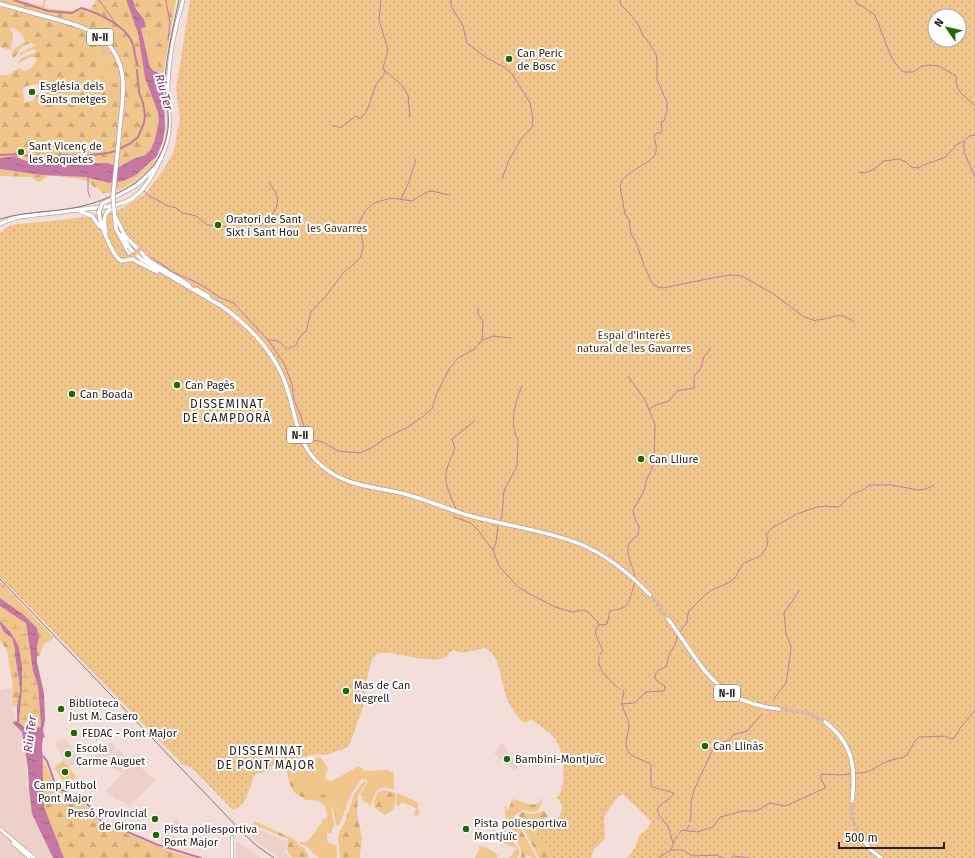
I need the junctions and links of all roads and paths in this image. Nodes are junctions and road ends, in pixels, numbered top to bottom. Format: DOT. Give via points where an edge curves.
graph roads {
  1 [pos="183,0"];
  2 [pos="0,4"];
  3 [pos="161,158"];
  4 [pos="120,194"];
  5 [pos="128,200"];
  6 [pos="113,211"];
  7 [pos="64,212"];
  8 [pos="0,224"];
  9 [pos="108,241"];
  10 [pos="110,245"];
  11 [pos="137,248"];
  12 [pos="141,252"];
  13 [pos="130,253"];
  14 [pos="133,259"];
  15 [pos="124,261"];
  16 [pos="223,307"];
  17 [pos="238,319"];
  18 [pos="650,595"];
  19 [pos="668,619"];
  20 [pos="779,709"];
  21 [pos="825,722"];
  22 [pos="852,801"];
  23 [pos="0,830"];
  24 [pos="234,840"];
  25 [pos="863,840"];
  26 [pos="30,858"];
  27 [pos="34,858"];
  28 [pos="232,858"];
  29 [pos="881,858"];
  1 -- 3 [label="main road" via="168,81 170,132"];
  2 -- 6 [label="highway, N-II, bridge" via="84,27 106,42 118,60 123,82"];
  3 -- 4 [label="highway" via="144,179"];
  3 -- 5 [label="highway" via="145,185"];
  4 -- 6 [label="highway" via="126,193 129,197"];
  4 -- 9 [label="highway, bridge" via="102,204 99,212"];
  5 -- 6 [label="highway"];
  5 -- 10 [label="highway" via="110,208 105,216"];
  6 -- 7 [label="highway"];
  6 -- 11 [label="highway" via="125,236"];
  6 -- 13 [label="highway, N-II, bridge" via="120,234"];
  6 -- 13 [label="highway" via="118,234"];
  7 -- 8 [label="highway" via="18,217"];
  7 -- 9 [label="highway" via="80,211 90,214"];
  9 -- 10 [label="highway"];
  10 -- 15 [label="highway" via="117,258"];
  11 -- 12 [label="highway"];
  11 -- 13 [label="highway" via="132,248"];
  12 -- 14 [label="highway" via="140,258"];
  12 -- 16 [label="highway" via="148,260"];
  13 -- 14 [label="highway" via="130,258"];
  13 -- 15 [label="highway"];
  13 -- 16 [label="highway, N-II"];
  14 -- 15 [label="highway"];
  14 -- 17 [label="highway"];
  16 -- 17 [label="highway, N-II"];
  17 -- 18 [label="highway, N-II" via="276,363 286,386 303,442 317,461 330,472 356,484 408,495 470,516 563,538 592,550 624,570"];
  19 -- 20 [label="highway, N-II" via="712,679 728,694 749,703"];
  21 -- 22 [label="highway" via="839,734 851,756 854,772"];
  23 -- 26 [label="main road"];
  23 -- 27 [label="main road"];
  24 -- 28 [label="main road"];
  25 -- 29 [label="highway"];
}
